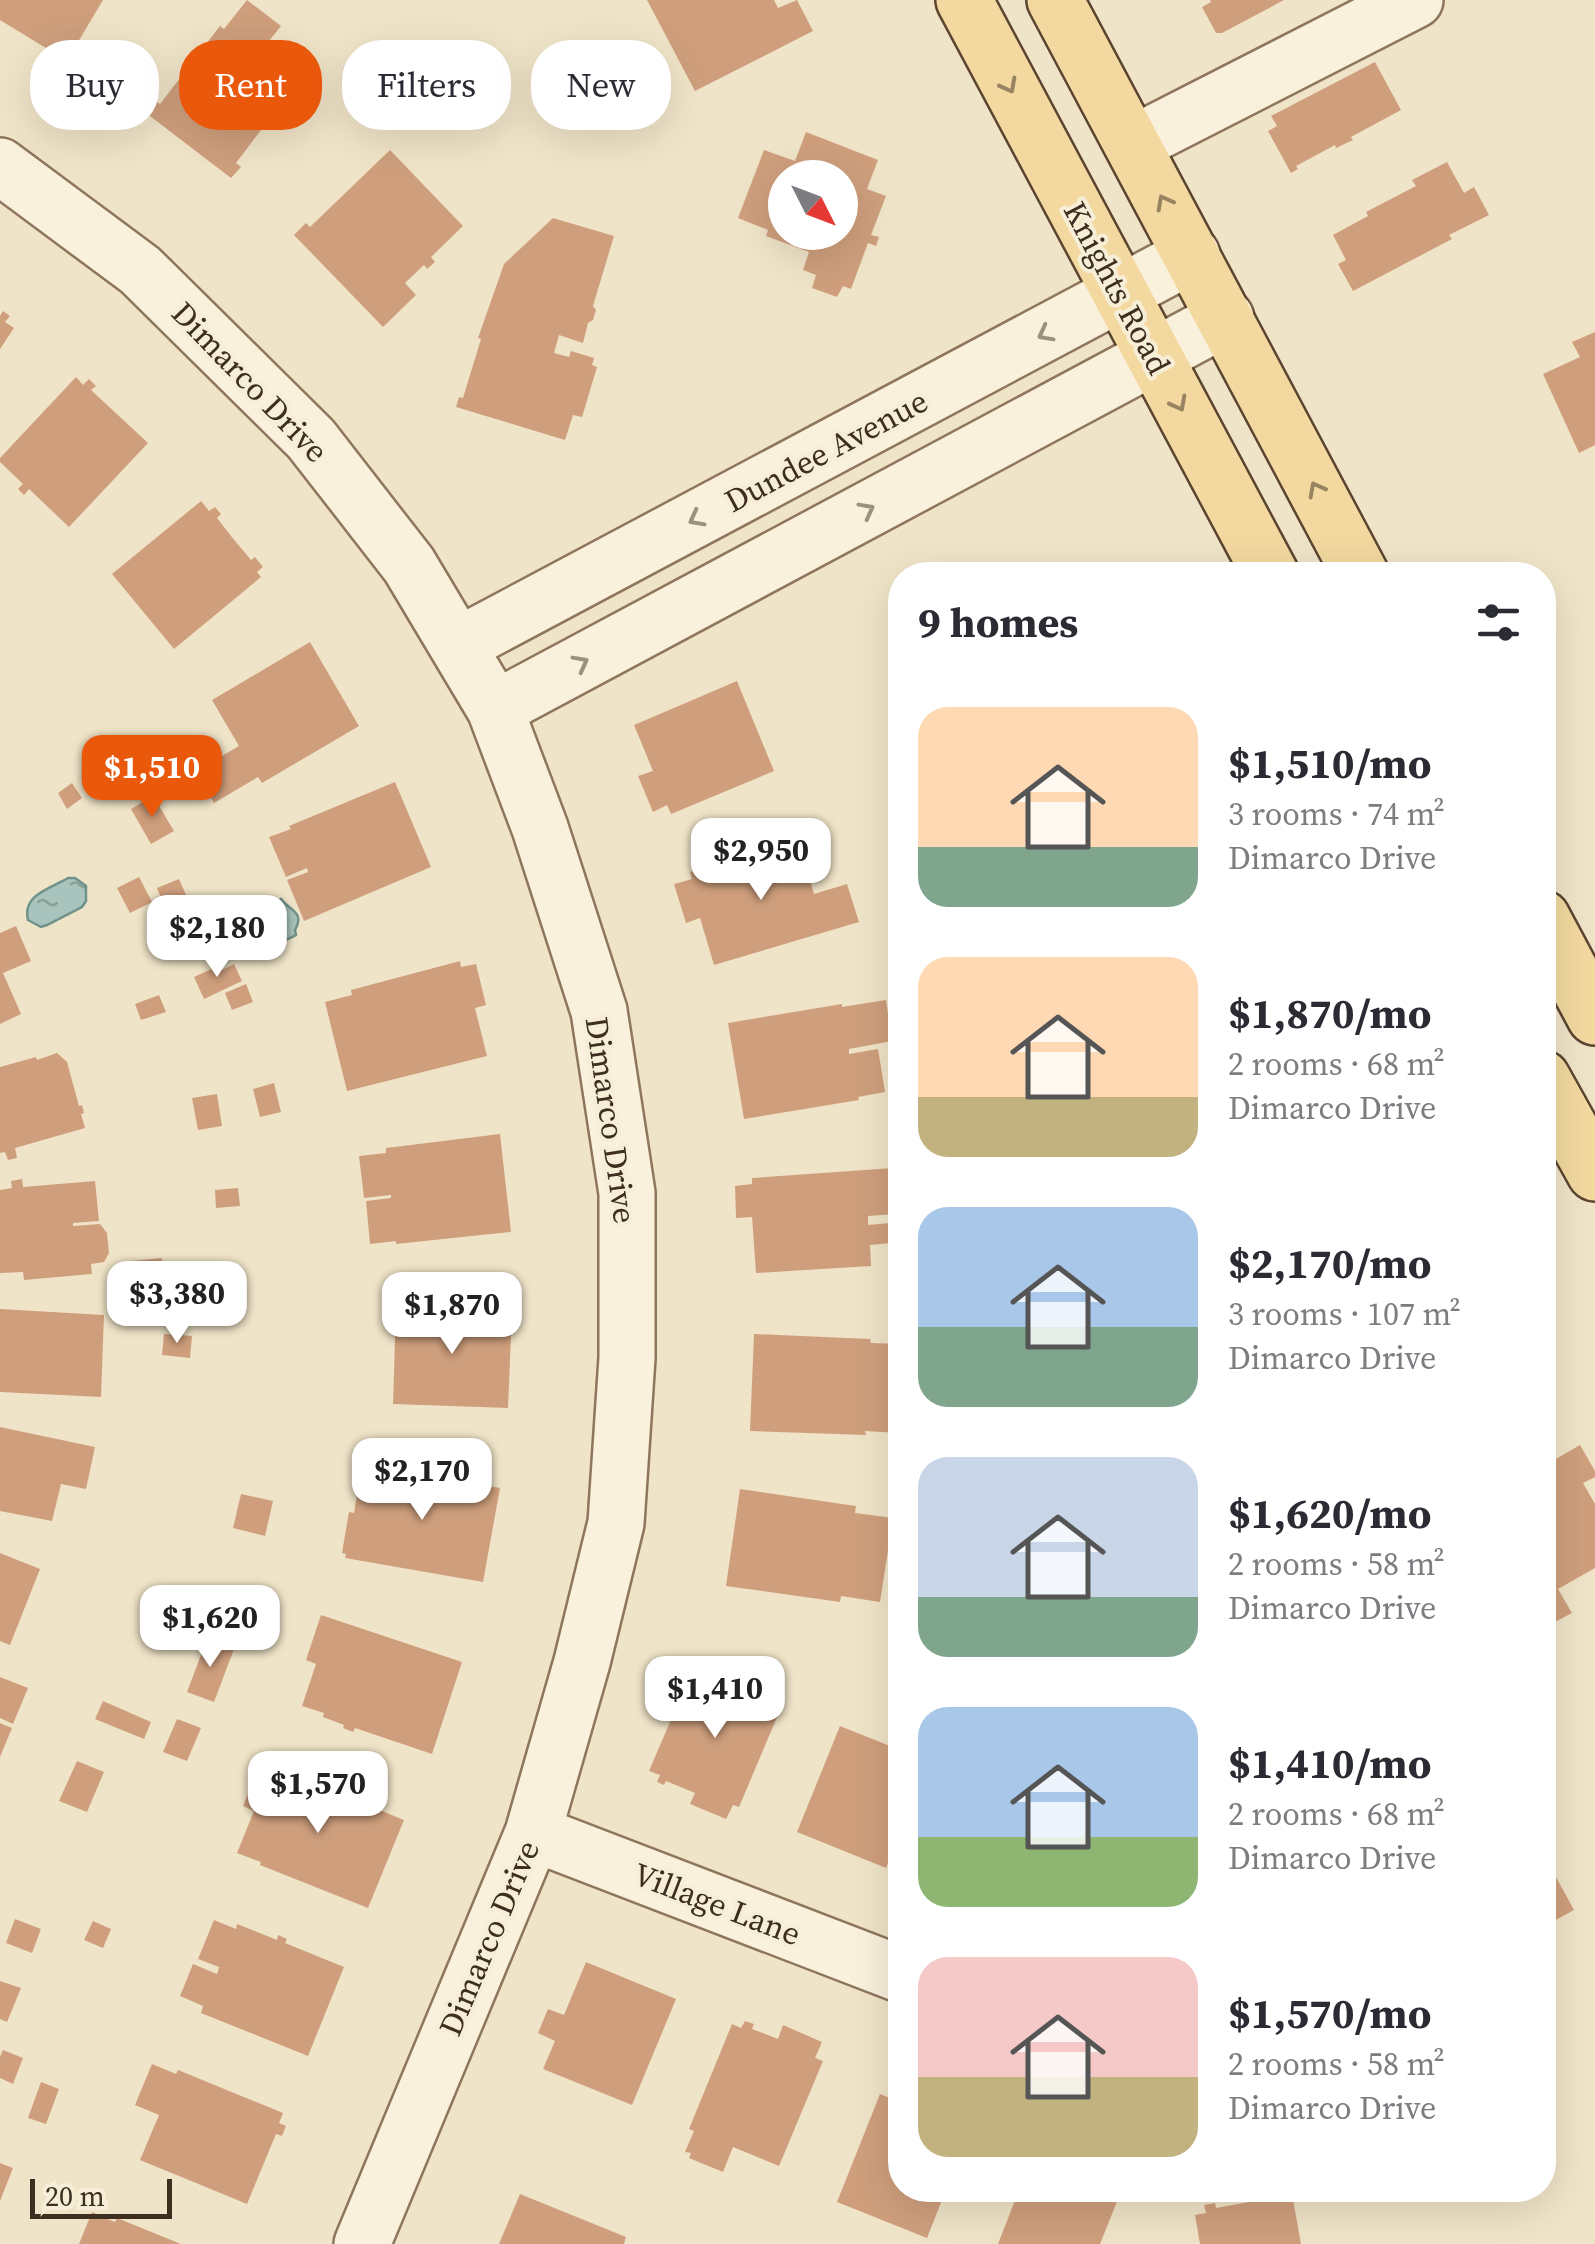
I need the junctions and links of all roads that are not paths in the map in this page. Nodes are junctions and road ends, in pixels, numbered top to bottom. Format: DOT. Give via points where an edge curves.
graph roads {
  1 [pos="964,0"];
  2 [pos="1055,0"];
  3 [pos="1415,0"];
  4 [pos="1133,144"];
  5 [pos="0,166"];
  6 [pos="1192,255"];
  7 [pos="1120,295"];
  8 [pos="1226,318"];
  9 [pos="1153,357"];
  10 [pos="1264,562"];
  11 [pos="1355,562"];
  12 [pos="459,646"];
  13 [pos="495,709"];
  14 [pos="1556,944"];
  15 [pos="1595,1018"];
  16 [pos="1567,1099"];
  17 [pos="1595,1173"];
  18 [pos="533,1833"];
  19 [pos="888,1969"];
  20 [pos="362,2244"];
  1 -- 7 [label="main road, Knights Road, one-way"];
  2 -- 4 [label="main road"];
  3 -- 4 [label="street"];
  6 -- 4 [label="main road, one-way"];
  5 -- 12 [label="street, Dimarco Drive" via="140,270 312,438 409,565"];
  6 -- 7 [label="street, Dundee Avenue"];
  6 -- 8 [label="main road"];
  7 -- 9 [label="main road, Knights Road"];
  7 -- 12 [label="street, Dundee Avenue, one-way"];
  8 -- 9 [label="street"];
  11 -- 8 [label="main road, one-way"];
  9 -- 10 [label="main road, Knights Road, one-way"];
  13 -- 9 [label="street, one-way"];
  12 -- 13 [label="street, Dimarco Drive"];
  13 -- 18 [label="street, Dimarco Drive" via="599,1011 627,1193 627,1358 616,1523"];
  14 -- 15 [label="main road"];
  16 -- 17 [label="main road"];
  18 -- 19 [label="street, Village Lane"];
  18 -- 20 [label="street, Dimarco Drive"];
}
